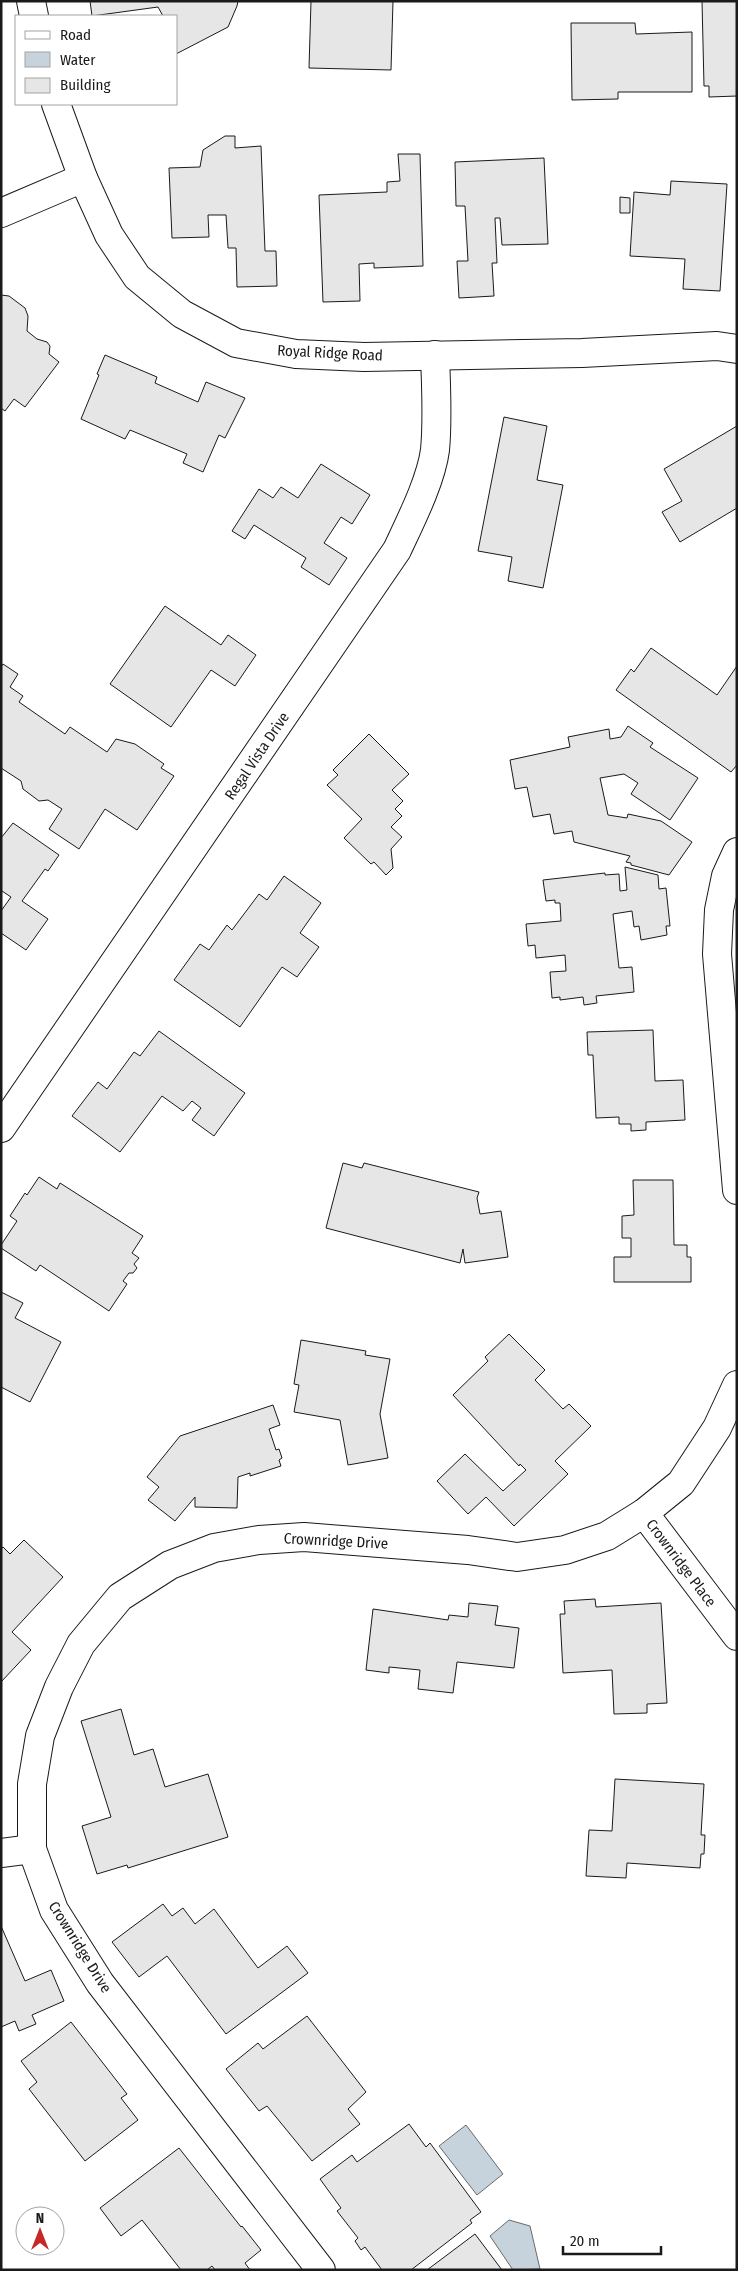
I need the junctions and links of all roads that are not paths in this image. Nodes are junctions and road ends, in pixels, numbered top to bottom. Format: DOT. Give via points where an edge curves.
graph roads {
  1 [pos="31,1"];
  2 [pos="34,15"];
  3 [pos="56,105"];
  4 [pos="83,178"];
  5 [pos="1,213"];
  6 [pos="737,349"];
  7 [pos="435,355"];
  8 [pos="737,852"];
  9 [pos="1,1128"];
  10 [pos="737,1190"];
  11 [pos="737,1385"];
  12 [pos="644,1513"];
  13 [pos="737,1636"];
  14 [pos="32,1849"];
  15 [pos="1,1854"];
  16 [pos="321,2270"];
  1 -- 2 [label="street"];
  3 -- 4 [label="street, Royal Ridge Road"];
  4 -- 5 [label="street"];
  4 -- 7 [label="street, Royal Ridge Road" via="109,235 137,277 182,314 236,343 306,354 364,357"];
  6 -- 7 [label="street, Royal Ridge Road" via="717,346 582,353"];
  7 -- 9 [label="street, Regal Vista Drive" via="435,452 420,503 397,550"];
  8 -- 10 [label="street" via="726,876 719,910 718,954"];
  11 -- 12 [label="street, Crownridge Drive" via="717,1428 682,1483"];
  12 -- 13 [label="street, Crownridge Place"];
  12 -- 14 [label="street, Crownridge Drive" via="607,1536 565,1550 517,1557 304,1537 258,1540 214,1548 170,1565 120,1597 80,1644 59,1687 40,1736 32,1784"];
  14 -- 15 [label="street"];
  14 -- 16 [label="street, Crownridge Drive" via="54,1910 100,1983"];
}
